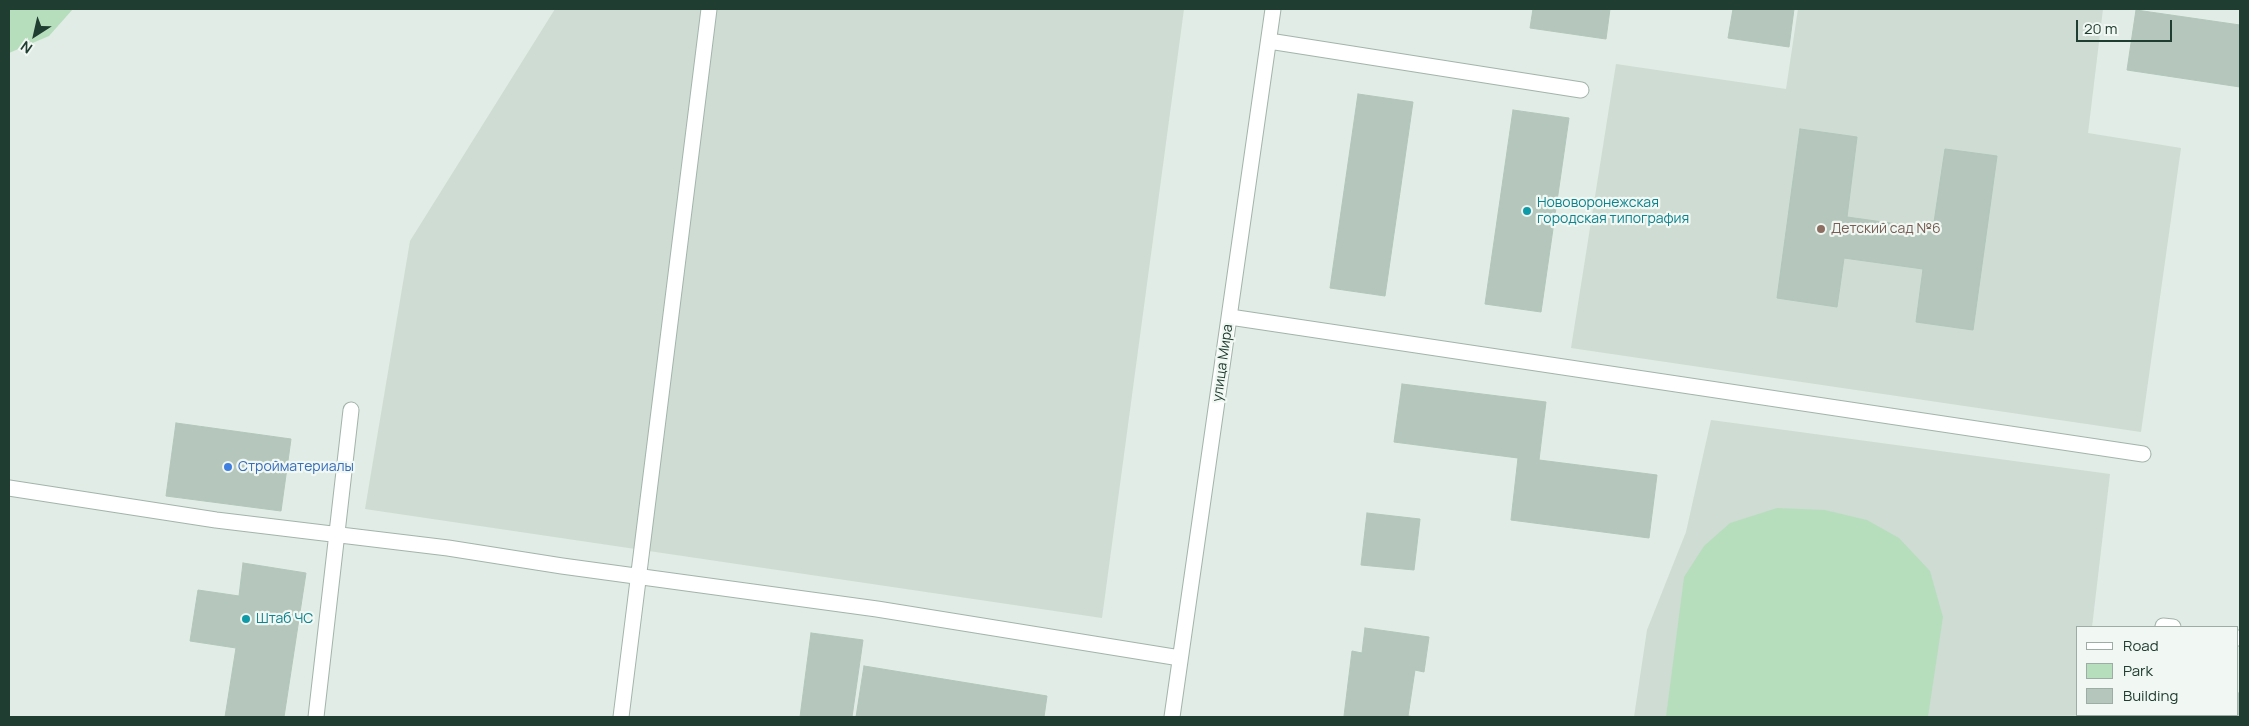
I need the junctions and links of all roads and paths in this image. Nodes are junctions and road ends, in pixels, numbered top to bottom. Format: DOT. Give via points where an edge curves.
graph roads {
  1 [pos="709,9"];
  2 [pos="1273,9"];
  3 [pos="1268,41"];
  4 [pos="1581,90"];
  5 [pos="1230,317"];
  6 [pos="351,410"];
  7 [pos="2143,454"];
  8 [pos="9,488"];
  9 [pos="336,534"];
  10 [pos="640,576"];
  11 [pos="1180,658"];
  12 [pos="316,717"];
  13 [pos="620,717"];
  14 [pos="1172,717"];
  1 -- 10 [label="street"];
  2 -- 3 [label="street, улица Мира"];
  3 -- 4 [label="street"];
  3 -- 5 [label="street, улица Мира"];
  5 -- 7 [label="street"];
  5 -- 11 [label="street, улица Мира"];
  6 -- 9 [label="street"];
  8 -- 9 [label="street" via="216,520"];
  9 -- 10 [label="street"];
  9 -- 12 [label="street"];
  10 -- 11 [label="street" via="877,609"];
  10 -- 13 [label="street"];
  11 -- 14 [label="street, улица Мира"];
}
